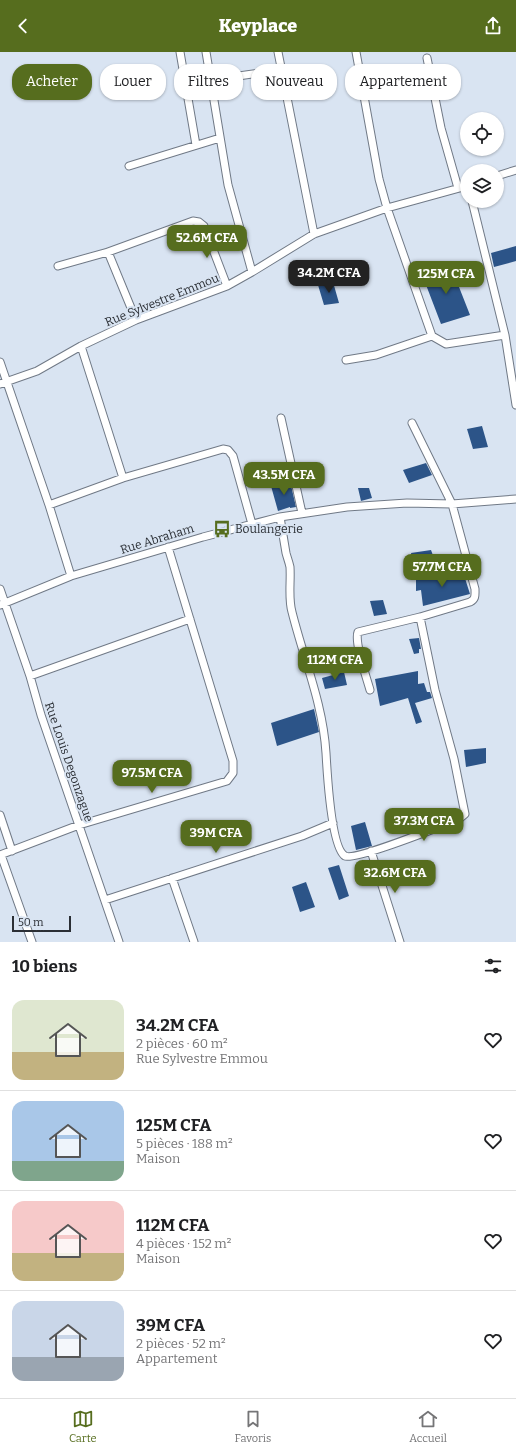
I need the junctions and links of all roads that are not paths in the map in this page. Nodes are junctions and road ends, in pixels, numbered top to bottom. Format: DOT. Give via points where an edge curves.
graph roads {
  1 [pos="180,52"];
  2 [pos="206,52"];
  3 [pos="278,52"];
  4 [pos="356,52"];
  5 [pos="428,58"];
  6 [pos="208,64"];
  7 [pos="280,64"];
  8 [pos="213,100"];
  9 [pos="287,100"];
  10 [pos="220,138"];
  11 [pos="196,146"];
  12 [pos="129,166"];
  13 [pos="516,170"];
  14 [pos="504,174"];
  15 [pos="458,188"];
  16 [pos="387,208"];
  17 [pos="474,208"];
  18 [pos="314,234"];
  19 [pos="108,252"];
  20 [pos="58,266"];
  21 [pos="252,272"];
  22 [pos="227,286"];
  23 [pos="136,320"];
  24 [pos="432,336"];
  25 [pos="504,336"];
  26 [pos="81,346"];
  27 [pos="346,360"];
  28 [pos="0,362"];
  29 [pos="3,383"];
  30 [pos="516,405"];
  31 [pos="281,418"];
  32 [pos="412,423"];
  33 [pos="123,478"];
  34 [pos="516,501"];
  35 [pos="452,504"];
  36 [pos="49,505"];
  37 [pos="302,513"];
  38 [pos="280,517"];
  39 [pos="252,524"];
  40 [pos="168,547"];
  41 [pos="71,576"];
  42 [pos="0,589"];
  43 [pos="2,604"];
  44 [pos="420,617"];
  45 [pos="190,619"];
  46 [pos="30,676"];
  47 [pos="370,690"];
  48 [pos="0,814"];
  49 [pos="333,823"];
  50 [pos="79,825"];
  51 [pos="12,851"];
  52 [pos="371,851"];
  53 [pos="0,855"];
  54 [pos="172,878"];
  55 [pos="105,900"];
  56 [pos="32,942"];
  57 [pos="119,942"];
  58 [pos="194,942"];
  59 [pos="400,942"];
  1 -- 11 [label="street"];
  2 -- 6 [label="street"];
  3 -- 7 [label="street"];
  4 -- 16 [label="street" via="379,180"];
  5 -- 15 [label="street" via="441,128"];
  8 -- 10 [label="street"];
  9 -- 18 [label="street"];
  10 -- 11 [label="street"];
  10 -- 21 [label="street" via="228,185"];
  11 -- 12 [label="street"];
  13 -- 14 [label="street"];
  15 -- 16 [label="street, Rue Sylvestre Emmou"];
  16 -- 18 [label="street, Rue Sylvestre Emmou"];
  16 -- 24 [label="street"];
  17 -- 25 [label="street"];
  18 -- 21 [label="street, Rue Sylvestre Emmou"];
  19 -- 20 [label="street"];
  19 -- 22 [label="street" via="187,222 199,222 204,226"];
  19 -- 23 [label="street"];
  21 -- 22 [label="street, Rue Sylvestre Emmou"];
  22 -- 23 [label="street, Rue Sylvestre Emmou"];
  23 -- 26 [label="street, Rue Sylvestre Emmou"];
  24 -- 25 [label="street" via="446,344"];
  24 -- 27 [label="street" via="376,355"];
  25 -- 30 [label="street"];
  26 -- 29 [label="street, Rue Sylvestre Emmou" via="37,372"];
  26 -- 33 [label="street"];
  28 -- 29 [label="street"];
  29 -- 36 [label="street"];
  31 -- 37 [label="street"];
  32 -- 35 [label="street"];
  33 -- 36 [label="street"];
  33 -- 39 [label="street" via="223,449 228,450 233,456"];
  34 -- 35 [label="street, Rue Abraham"];
  35 -- 37 [label="street, Rue Abraham" via="407,503"];
  35 -- 44 [label="street" via="475,597 470,602"];
  36 -- 41 [label="street"];
  37 -- 38 [label="street, Rue Abraham"];
  38 -- 39 [label="street, Rue Abraham"];
  38 -- 49 [label="street" via="290,567 292,611 324,728"];
  39 -- 40 [label="street, Rue Abraham"];
  40 -- 41 [label="street, Rue Abraham"];
  40 -- 45 [label="street"];
  41 -- 43 [label="street, Rue Abraham"];
  42 -- 43 [label="street, Rue Louis Degonzague"];
  43 -- 46 [label="street, Rue Louis Degonzague"];
  44 -- 47 [label="street" via="356,634"];
  44 -- 52 [label="street" via="465,814 459,819"];
  45 -- 46 [label="street"];
  45 -- 50 [label="street" via="233,761 233,773 227,781"];
  46 -- 50 [label="street, Rue Louis Degonzague"];
  48 -- 51 [label="street"];
  49 -- 52 [label="street" via="340,852 344,855 349,857"];
  49 -- 54 [label="street" via="302,836"];
  50 -- 51 [label="street"];
  50 -- 55 [label="street, Rue Louis Degonzague"];
  51 -- 53 [label="street"];
  52 -- 59 [label="street"];
  53 -- 56 [label="street"];
  54 -- 55 [label="street"];
  54 -- 58 [label="street"];
  55 -- 57 [label="street, Rue Louis Degonzague"];
}
